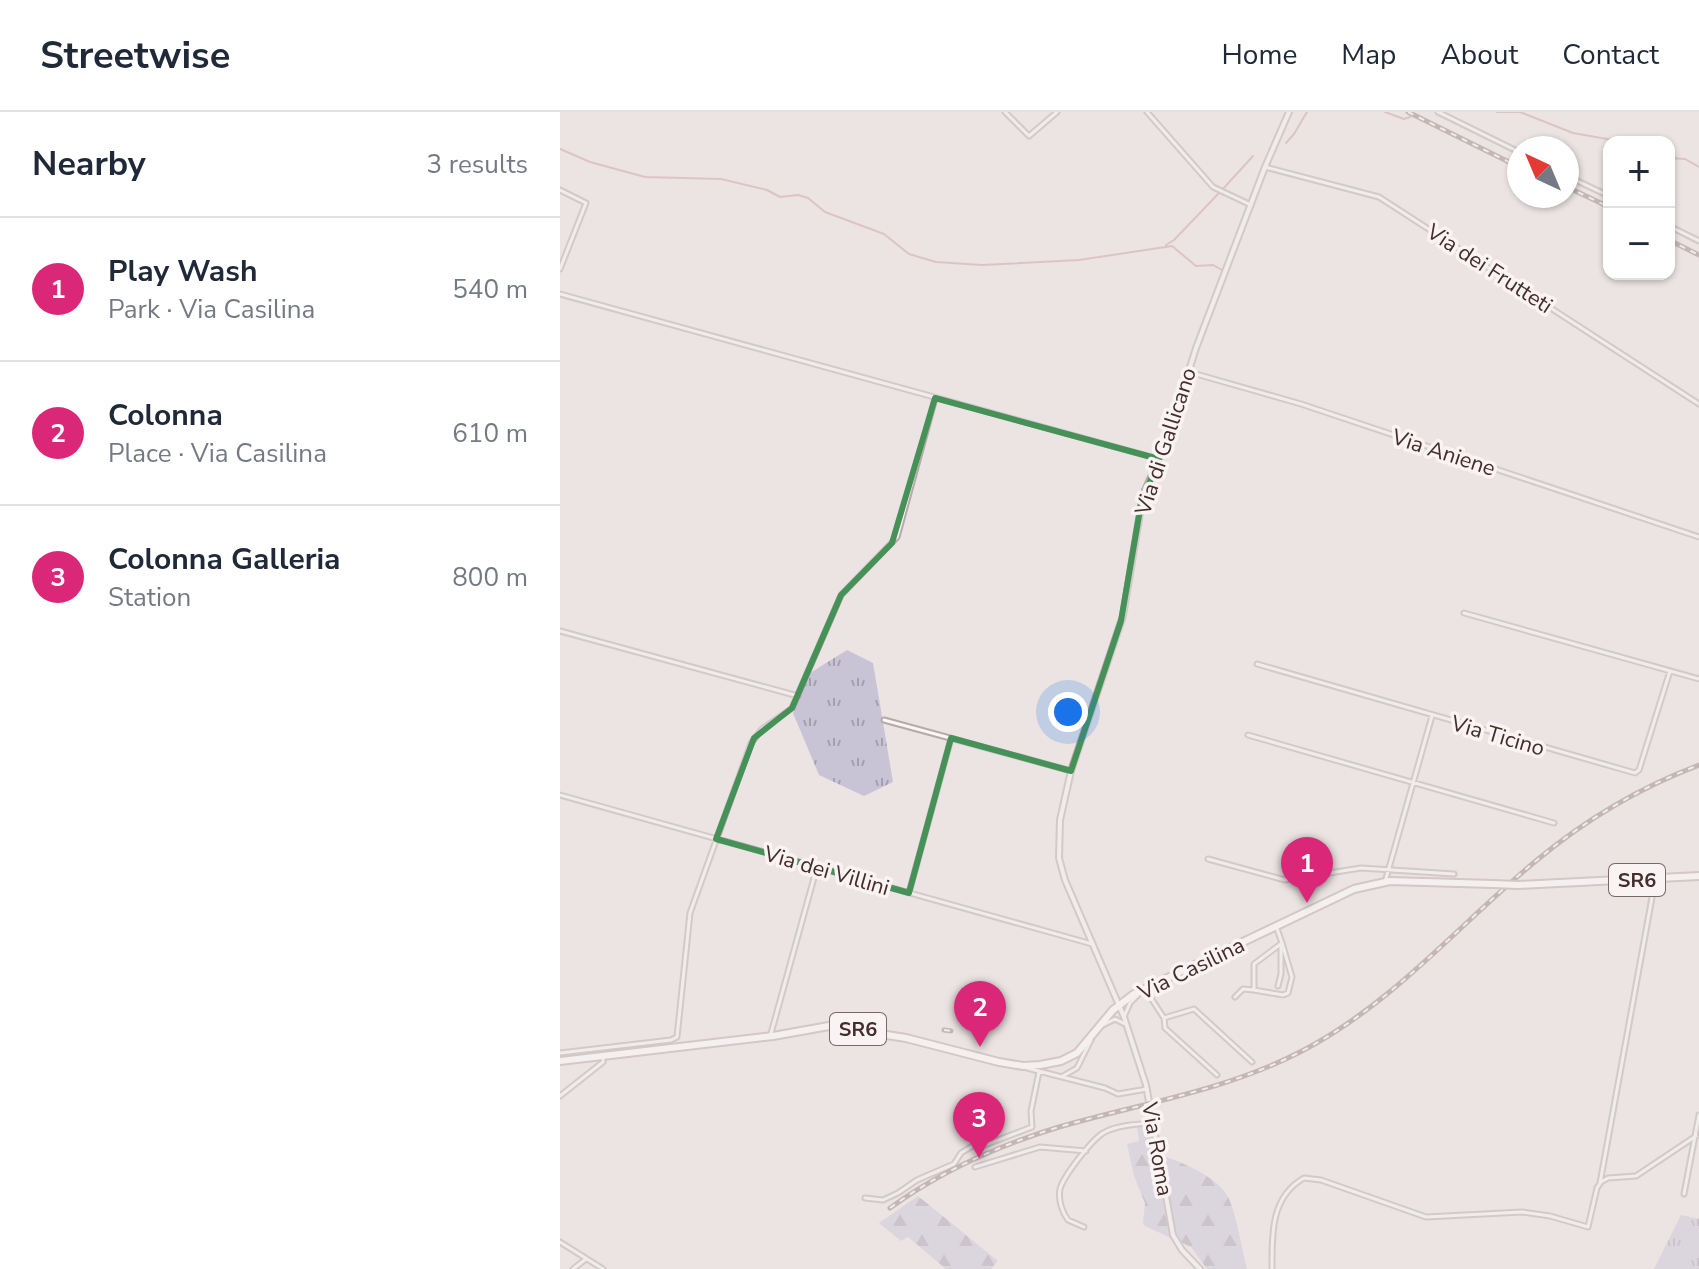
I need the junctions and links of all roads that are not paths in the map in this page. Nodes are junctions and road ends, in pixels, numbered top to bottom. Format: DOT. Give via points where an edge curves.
graph roads {
  1 [pos="1005,112"];
  2 [pos="1057,112"];
  3 [pos="1147,112"];
  4 [pos="1289,112"];
  5 [pos="1438,112"];
  6 [pos="1507,146"];
  7 [pos="1265,167"];
  8 [pos="1579,182"];
  9 [pos="560,190"];
  10 [pos="1603,193"];
  11 [pos="1251,205"];
  12 [pos="1675,229"];
  13 [pos="1699,241"];
  14 [pos="560,269"];
  15 [pos="560,294"];
  16 [pos="1188,372"];
  17 [pos="935,398"];
  18 [pos="1699,404"];
  19 [pos="1159,459"];
  20 [pos="1699,537"];
  21 [pos="1464,613"];
  22 [pos="560,631"];
  23 [pos="1257,664"];
  24 [pos="1670,671"];
  25 [pos="1699,679"];
  26 [pos="798,696"];
  27 [pos="1432,716"];
  28 [pos="884,720"];
  29 [pos="1248,735"];
  30 [pos="951,738"];
  31 [pos="1071,771"];
  32 [pos="1414,784"];
  33 [pos="560,795"];
  34 [pos="1554,823"];
  35 [pos="716,839"];
  36 [pos="1208,859"];
  37 [pos="817,867"];
  38 [pos="1388,871"];
  39 [pos="1454,874"];
  40 [pos="1699,876"];
  41 [pos="1656,879"];
  42 [pos="1385,882"];
  43 [pos="909,893"];
  44 [pos="1276,926"];
  45 [pos="1281,944"];
  46 [pos="1093,945"];
  47 [pos="1278,986"];
  48 [pos="1144,989"];
  49 [pos="1254,990"];
  50 [pos="1235,997"];
  51 [pos="1118,1005"];
  52 [pos="1124,1017"];
  53 [pos="1164,1018"];
  54 [pos="1125,1024"];
  55 [pos="1097,1030"];
  56 [pos="770,1037"];
  57 [pos="1092,1037"];
  58 [pos="560,1053"];
  59 [pos="603,1056"];
  60 [pos="560,1061"];
  61 [pos="1252,1062"];
  62 [pos="1023,1066"];
  63 [pos="1039,1072"];
  64 [pos="1217,1075"];
  65 [pos="1060,1077"];
  66 [pos="1147,1089"];
  67 [pos="560,1096"];
  68 [pos="1699,1115"];
  69 [pos="1154,1123"];
  70 [pos="1696,1136"];
  71 [pos="1086,1151"];
  72 [pos="975,1167"];
  73 [pos="1600,1183"];
  74 [pos="1684,1194"];
  75 [pos="865,1198"];
  76 [pos="1084,1227"];
  77 [pos="560,1242"];
  78 [pos="586,1258"];
  79 [pos="573,1269"];
  80 [pos="603,1269"];
  81 [pos="1200,1269"];
  82 [pos="1272,1269"];
  1 -- 2 [label="street" via="1028,136"];
  3 -- 11 [label="street" via="1213,187"];
  4 -- 7 [label="street, Via di Gallicano"];
  5 -- 6 [label="street"];
  7 -- 11 [label="street, Via di Gallicano"];
  7 -- 18 [label="street, Via dei Frutteti" via="1379,197"];
  8 -- 10 [label="street"];
  9 -- 14 [label="street" via="586,204"];
  11 -- 16 [label="street, Via di Gallicano"];
  12 -- 13 [label="street"];
  15 -- 17 [label="street"];
  16 -- 19 [label="street, Via di Gallicano"];
  16 -- 20 [label="street, Via Aniene" via="1301,404"];
  17 -- 19 [label="street"];
  17 -- 26 [label="street" via="897,535 839,598"];
  19 -- 31 [label="street, Via di Gallicano" via="1140,509 1121,621"];
  21 -- 24 [label="street"];
  22 -- 26 [label="street"];
  23 -- 27 [label="street, Via Ticino"];
  24 -- 25 [label="street"];
  24 -- 27 [label="street, Via Ticino" via="1636,773"];
  26 -- 35 [label="street" via="787,713 754,738"];
  27 -- 32 [label="street"];
  28 -- 30 [label="street"];
  29 -- 32 [label="street"];
  30 -- 31 [label="street"];
  30 -- 43 [label="street"];
  31 -- 46 [label="street, Via di Gallicano" via="1058,832 1059,858"];
  32 -- 34 [label="street"];
  32 -- 38 [label="street"];
  33 -- 35 [label="street, Via dei Villini"];
  35 -- 37 [label="street, Via dei Villini"];
  35 -- 58 [label="street" via="689,916 676,1038"];
  36 -- 38 [label="street" via="1285,880 1357,868"];
  37 -- 43 [label="street, Via dei Villini"];
  37 -- 56 [label="street"];
  38 -- 39 [label="street"];
  38 -- 42 [label="street"];
  40 -- 41 [label="main road, Via Casilina / SR6"];
  41 -- 42 [label="main road, Via Casilina / SR6, bridge" via="1518,885"];
  41 -- 73 [label="street"];
  42 -- 44 [label="main road, Via Casilina / SR6" via="1354,889"];
  43 -- 46 [label="street, Via dei Villini"];
  44 -- 45 [label="street"];
  44 -- 48 [label="main road, Via Casilina / SR6"];
  45 -- 47 [label="street"];
  45 -- 49 [label="street" via="1254,964"];
  45 -- 49 [label="street" via="1292,979 1288,993"];
  46 -- 51 [label="street, Via di Gallicano"];
  48 -- 51 [label="main road, Via Casilina / SR6"];
  48 -- 52 [label="street"];
  48 -- 53 [label="street"];
  49 -- 50 [label="street" via="1243,989"];
  51 -- 52 [label="street, Via Roma"];
  51 -- 54 [label="street, Via Roma"];
  51 -- 55 [label="main road, Via Casilina / SR6"];
  52 -- 54 [label="street, Via Roma"];
  53 -- 61 [label="street" via="1194,1009"];
  53 -- 64 [label="street" via="1165,1028"];
  54 -- 55 [label="street" via="1115,1019"];
  54 -- 66 [label="street, Via Roma"];
  55 -- 57 [label="main road, Via Casilina / SR6"];
  56 -- 59 [label="main road, Via Casilina / SR6"];
  56 -- 62 [label="main road, Via Casilina / SR6" via="835,1026"];
  57 -- 62 [label="main road, Via Casilina / SR6" via="1064,1060"];
  57 -- 65 [label="street" via="1077,1068"];
  59 -- 60 [label="main road, Via Casilina / SR6"];
  59 -- 67 [label="street" via="603,1062"];
  62 -- 63 [label="street"];
  63 -- 65 [label="street"];
  63 -- 75 [label="street" via="1032,1127 985,1145 974,1143 954,1164 886,1199"];
  65 -- 66 [label="street" via="1118,1094"];
  66 -- 69 [label="street, Via Roma"];
  68 -- 70 [label="street"];
  69 -- 71 [label="street" via="1108,1131"];
  69 -- 81 [label="street, Via Roma" via="1173,1235"];
  70 -- 73 [label="street" via="1636,1176"];
  70 -- 74 [label="street"];
  71 -- 72 [label="street" via="1040,1147"];
  71 -- 76 [label="street" via="1060,1193 1064,1215"];
  73 -- 82 [label="street" via="1588,1227 1522,1212 1426,1217 1304,1178 1285,1195 1277,1212"];
  77 -- 78 [label="street"];
  78 -- 79 [label="street"];
  78 -- 80 [label="street"];
}
